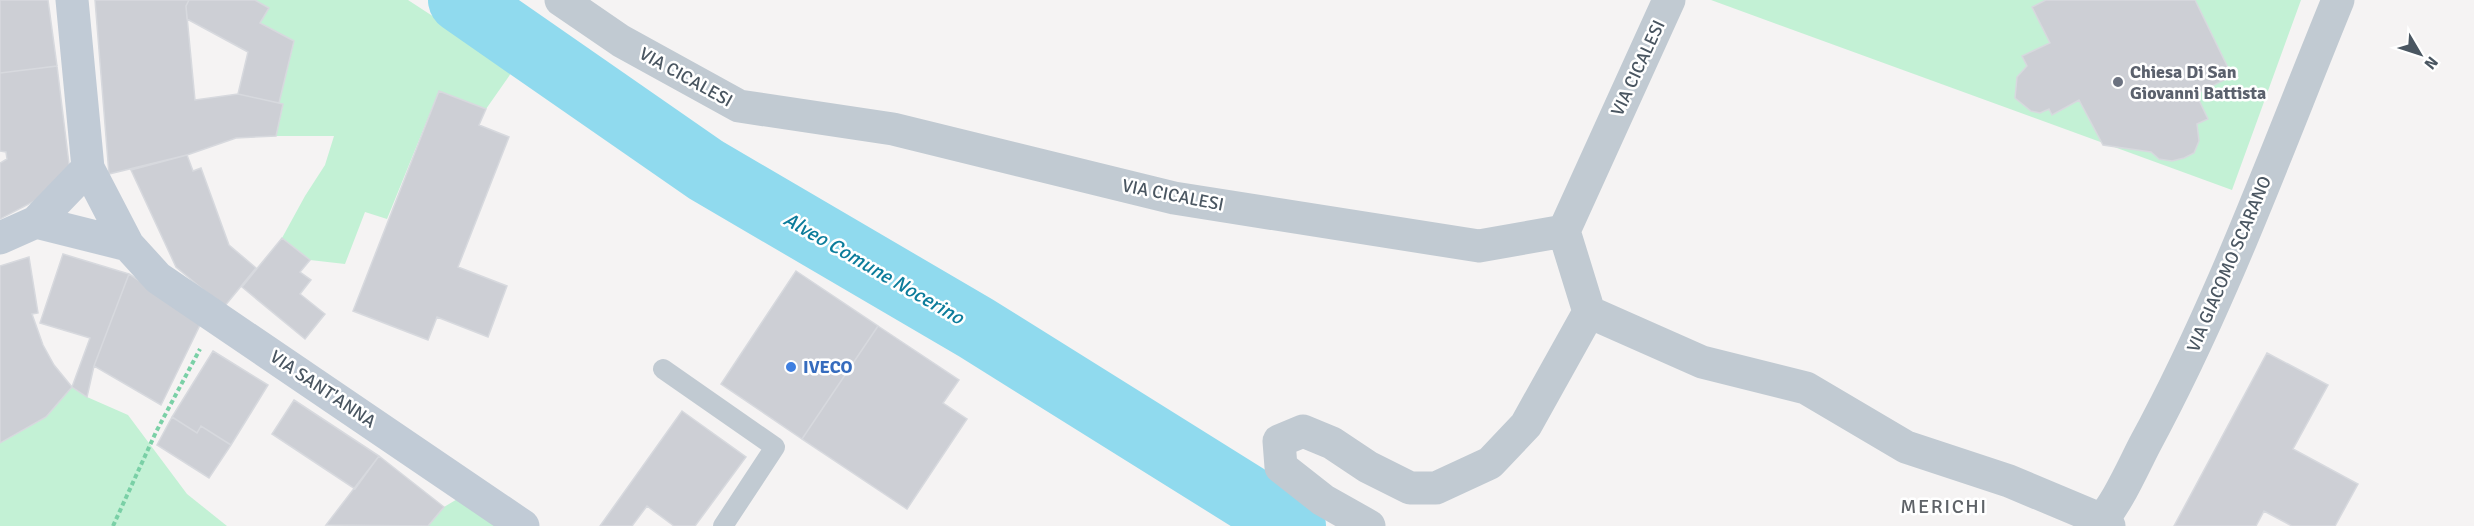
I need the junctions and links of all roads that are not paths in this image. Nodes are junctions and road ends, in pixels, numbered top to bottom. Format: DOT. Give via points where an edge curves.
graph roads {
  1 [pos="72,0"];
  2 [pos="561,0"];
  3 [pos="1670,0"];
  4 [pos="2338,0"];
  5 [pos="88,168"];
  6 [pos="36,222"];
  7 [pos="1564,231"];
  8 [pos="0,238"];
  9 [pos="128,245"];
  10 [pos="1589,312"];
  11 [pos="663,369"];
  12 [pos="2102,524"];
  13 [pos="523,526"];
  14 [pos="723,526"];
  15 [pos="1369,526"];
  1 -- 5 [label="main road"];
  2 -- 7 [label="street, VIA CICALESI" via="621,41 739,106 893,129 1174,198 1479,246"];
  3 -- 7 [label="street, VIA CICALESI"];
  4 -- 12 [label="street, VIA GIACOMO SCARANO" via="2229,270 2172,394"];
  5 -- 6 [label="main road"];
  5 -- 9 [label="main road, VIA SANT'ANNA"];
  6 -- 8 [label="main road"];
  6 -- 9 [label="main road"];
  7 -- 10 [label="street"];
  9 -- 13 [label="main road, VIA SANT'ANNA" via="158,278"];
  10 -- 12 [label="street, VIA GIACOMO SCARANO" via="1702,362 1806,388 1906,447 2009,481"];
  10 -- 15 [label="street" via="1526,424 1490,463 1436,488 1410,488 1332,443 1303,431 1279,441 1281,467 1323,500"];
  11 -- 14 [label="lane" via="775,447"];
}
